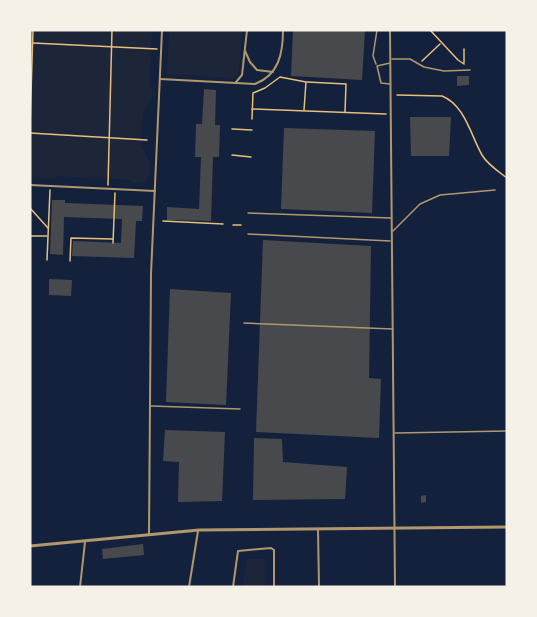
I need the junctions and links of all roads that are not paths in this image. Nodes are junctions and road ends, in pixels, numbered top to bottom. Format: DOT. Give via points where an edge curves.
graph roads {
  1 [pos="162,30"];
  2 [pos="247,30"];
  3 [pos="283,30"];
  4 [pos="377,30"];
  5 [pos="390,30"];
  6 [pos="245,50"];
  7 [pos="391,61"];
  8 [pos="377,66"];
  9 [pos="470,70"];
  10 [pos="273,72"];
  11 [pos="160,79"];
  12 [pos="236,82"];
  13 [pos="391,85"];
  14 [pos="30,185"];
  15 [pos="495,190"];
  16 [pos="155,191"];
  17 [pos="248,213"];
  18 [pos="392,218"];
  19 [pos="392,232"];
  20 [pos="248,234"];
  21 [pos="392,241"];
  22 [pos="244,323"];
  23 [pos="393,329"];
  24 [pos="150,406"];
  25 [pos="240,409"];
  26 [pos="507,431"];
  27 [pos="394,434"];
  28 [pos="507,526"];
  29 [pos="395,528"];
  30 [pos="199,530"];
  31 [pos="318,530"];
  32 [pos="149,534"];
  33 [pos="85,542"];
  34 [pos="30,546"];
  35 [pos="80,587"];
  36 [pos="189,587"];
  37 [pos="233,587"];
  38 [pos="274,587"];
  39 [pos="319,587"];
  40 [pos="395,587"];
  1 -- 11 [label="street"];
  2 -- 6 [label="street"];
  3 -- 10 [label="street" via="283,48"];
  4 -- 8 [label="lane" via="373,56"];
  5 -- 7 [label="street"];
  6 -- 10 [label="street" via="257,70"];
  6 -- 12 [label="street" via="242,75"];
  7 -- 8 [label="lane"];
  7 -- 9 [label="lane" via="410,59 444,71"];
  7 -- 13 [label="street"];
  8 -- 13 [label="lane" via="381,83"];
  10 -- 12 [label="street" via="255,84"];
  11 -- 12 [label="street"];
  11 -- 16 [label="street"];
  13 -- 18 [label="street"];
  14 -- 16 [label="street"];
  15 -- 19 [label="lane" via="440,195 420,204"];
  16 -- 24 [label="street"];
  17 -- 18 [label="lane"];
  18 -- 19 [label="street"];
  19 -- 21 [label="street"];
  20 -- 21 [label="lane"];
  21 -- 23 [label="street"];
  22 -- 23 [label="lane"];
  23 -- 27 [label="street"];
  24 -- 25 [label="lane"];
  24 -- 32 [label="street"];
  26 -- 27 [label="lane"];
  27 -- 29 [label="street"];
  28 -- 29 [label="street"];
  29 -- 31 [label="street"];
  29 -- 40 [label="street"];
  30 -- 31 [label="street"];
  30 -- 32 [label="street"];
  30 -- 36 [label="street"];
  31 -- 39 [label="street"];
  32 -- 33 [label="street"];
  33 -- 34 [label="street"];
  33 -- 35 [label="street"];
  37 -- 38 [label="street" via="238,551 271,548"];
}
